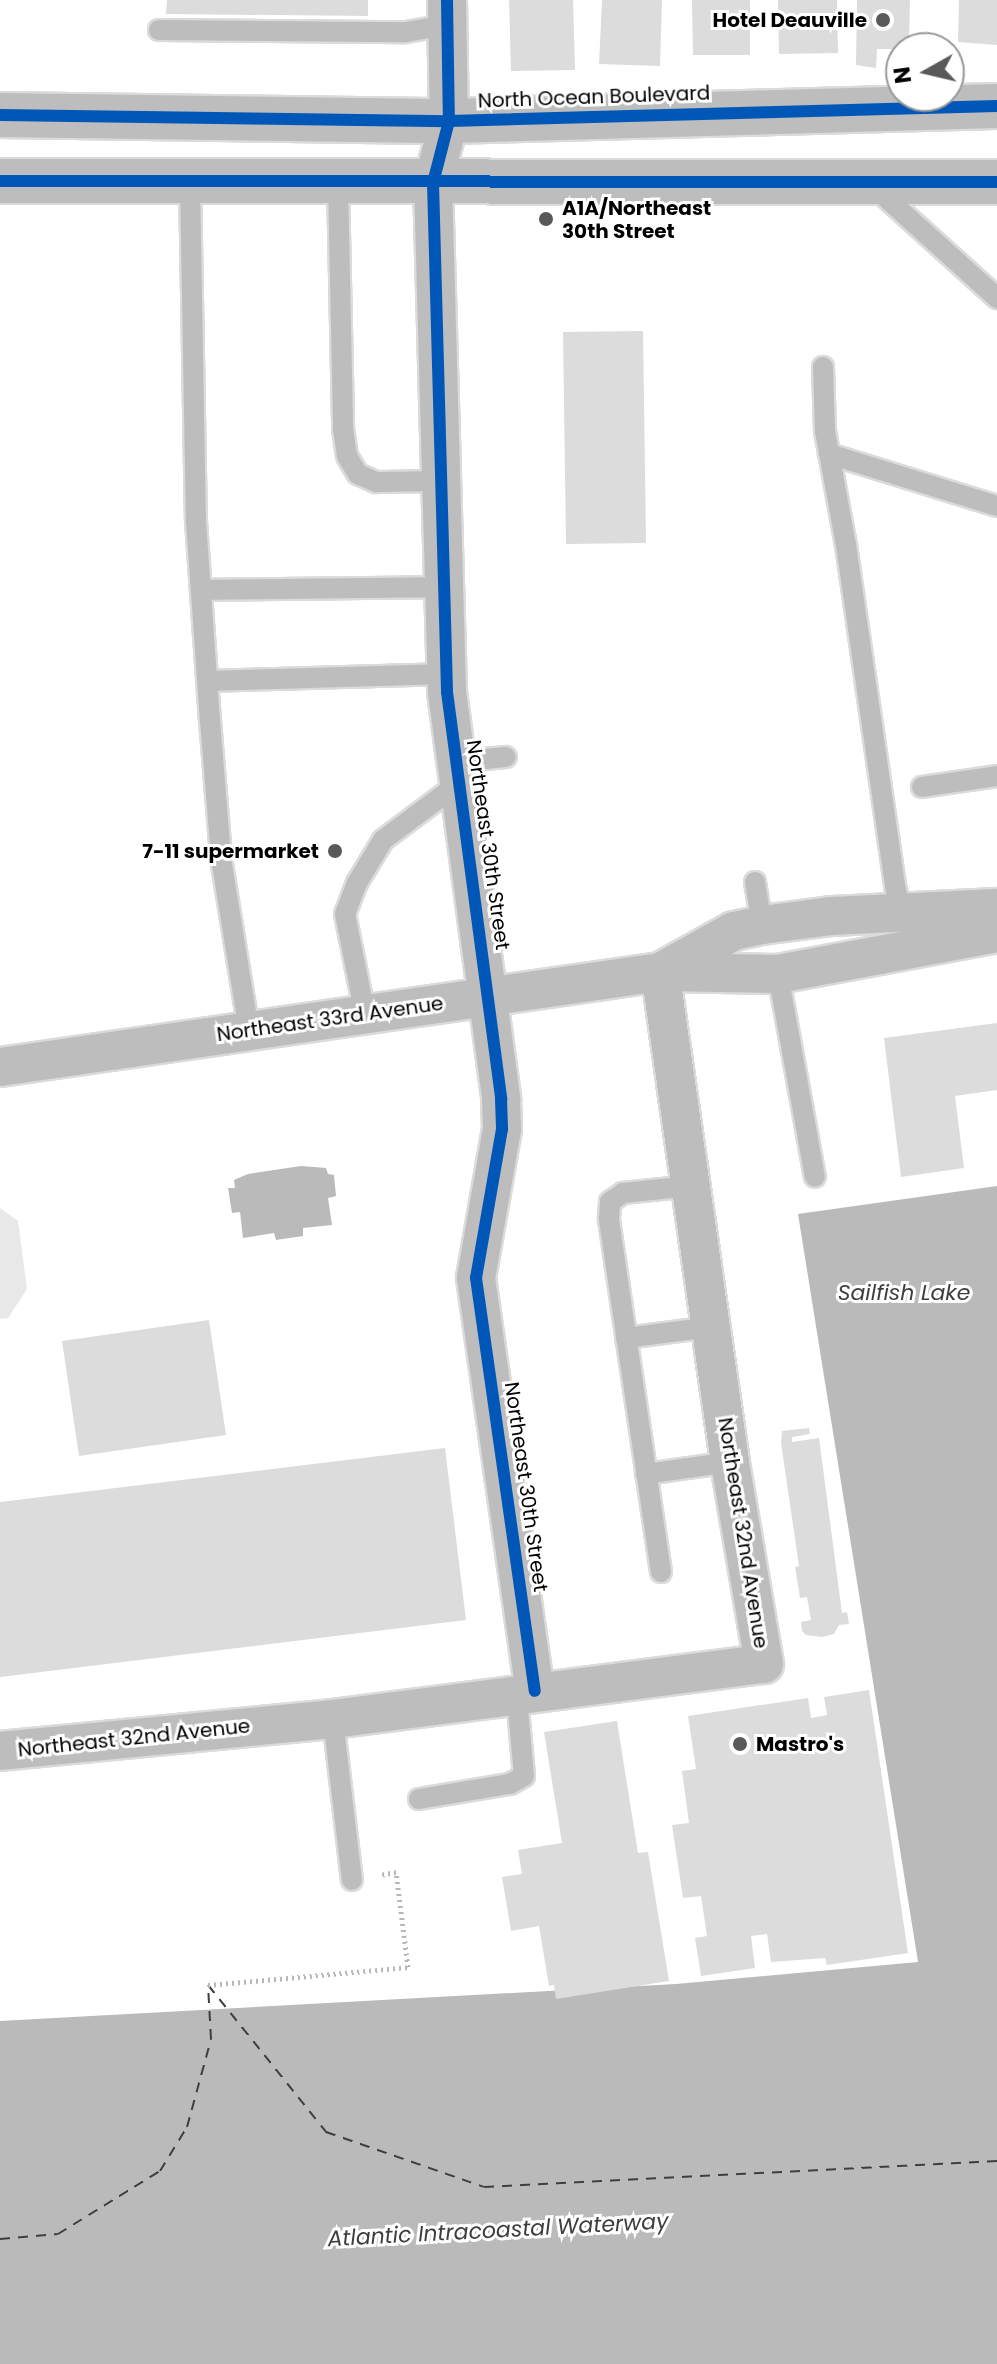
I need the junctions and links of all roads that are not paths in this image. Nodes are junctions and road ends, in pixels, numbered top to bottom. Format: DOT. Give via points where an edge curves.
graph roads {
  1 [pos="447,12"];
  2 [pos="159,30"];
  3 [pos="997,106"];
  4 [pos="0,115"];
  5 [pos="449,121"];
  6 [pos="0,181"];
  7 [pos="190,182"];
  8 [pos="997,182"];
  9 [pos="338,183"];
  10 [pos="433,183"];
  11 [pos="871,184"];
  12 [pos="997,298"];
  13 [pos="823,367"];
  14 [pos="829,454"];
  15 [pos="441,481"];
  16 [pos="997,506"];
  17 [pos="444,587"];
  18 [pos="201,590"];
  19 [pos="446,674"];
  20 [pos="208,681"];
  21 [pos="506,757"];
  22 [pos="457,773"];
  23 [pos="997,776"];
  24 [pos="922,787"];
  25 [pos="755,882"];
  26 [pos="997,908"];
  27 [pos="903,915"];
  28 [pos="762,925"];
  29 [pos="997,933"];
  30 [pos="913,951"];
  31 [pos="660,972"];
  32 [pos="778,974"];
  33 [pos="489,995"];
  34 [pos="365,1014"];
  35 [pos="249,1031"];
  36 [pos="0,1067"];
  37 [pos="815,1177"];
  38 [pos="691,1186"];
  39 [pos="711,1327"];
  40 [pos="626,1338"];
  41 [pos="730,1462"];
  42 [pos="646,1474"];
  43 [pos="661,1572"];
  44 [pos="526,1694"];
  45 [pos="333,1719"];
  46 [pos="0,1751"];
  47 [pos="419,1799"];
  48 [pos="352,1880"];
  1 -- 2 [label="lane" via="406,32"];
  1 -- 5 [label="street, Northeast 30th Street"];
  3 -- 5 [label="main road, North Ocean Boulevard"];
  4 -- 5 [label="main road, North Ocean Boulevard"];
  5 -- 10 [label="street, Northeast 30th Street"];
  6 -- 7 [label="main road"];
  7 -- 9 [label="main road"];
  7 -- 18 [label="lane"];
  8 -- 11 [label="main road"];
  9 -- 10 [label="main road"];
  9 -- 15 [label="lane" via="347,456 358,474 376,482"];
  10 -- 11 [label="main road"];
  10 -- 15 [label="street, Northeast 30th Street"];
  11 -- 12 [label="lane"];
  13 -- 14 [label="lane"];
  14 -- 16 [label="lane"];
  14 -- 27 [label="lane"];
  15 -- 17 [label="street, Northeast 30th Street"];
  17 -- 18 [label="lane"];
  17 -- 19 [label="street, Northeast 30th Street"];
  18 -- 20 [label="lane"];
  19 -- 20 [label="lane"];
  19 -- 22 [label="street, Northeast 30th Street"];
  20 -- 35 [label="lane" via="221,858"];
  21 -- 22 [label="lane"];
  22 -- 33 [label="street, Northeast 30th Street"];
  22 -- 34 [label="lane" via="383,840 345,914"];
  23 -- 24 [label="lane"];
  25 -- 28 [label="lane"];
  26 -- 27 [label="street, Northeast 33rd Avenue"];
  27 -- 28 [label="street, Northeast 33rd Avenue" via="831,916"];
  27 -- 30 [label="lane"];
  28 -- 31 [label="street, Northeast 33rd Avenue" via="734,931"];
  29 -- 30 [label="street, Northeast 33rd Avenue"];
  30 -- 32 [label="street, Northeast 33rd Avenue"];
  31 -- 32 [label="street, Northeast 33rd Avenue"];
  31 -- 33 [label="street, Northeast 33rd Avenue"];
  31 -- 38 [label="street, Northeast 32nd Avenue"];
  32 -- 37 [label="lane"];
  33 -- 34 [label="street, Northeast 33rd Avenue"];
  33 -- 44 [label="street, Northeast 30th Street" via="502,1129 476,1278"];
  34 -- 35 [label="street, Northeast 33rd Avenue"];
  35 -- 36 [label="street, Northeast 33rd Avenue"];
  38 -- 39 [label="street, Northeast 32nd Avenue"];
  38 -- 40 [label="lane" via="623,1193 610,1202"];
  39 -- 40 [label="lane"];
  39 -- 41 [label="street, Northeast 32nd Avenue"];
  40 -- 42 [label="lane"];
  41 -- 42 [label="lane"];
  41 -- 44 [label="street, Northeast 32nd Avenue" via="764,1664"];
  42 -- 43 [label="lane"];
  44 -- 45 [label="street, Northeast 32nd Avenue"];
  44 -- 47 [label="lane" via="524,1776 510,1784"];
  45 -- 46 [label="street, Northeast 32nd Avenue"];
  45 -- 48 [label="lane"];
}
